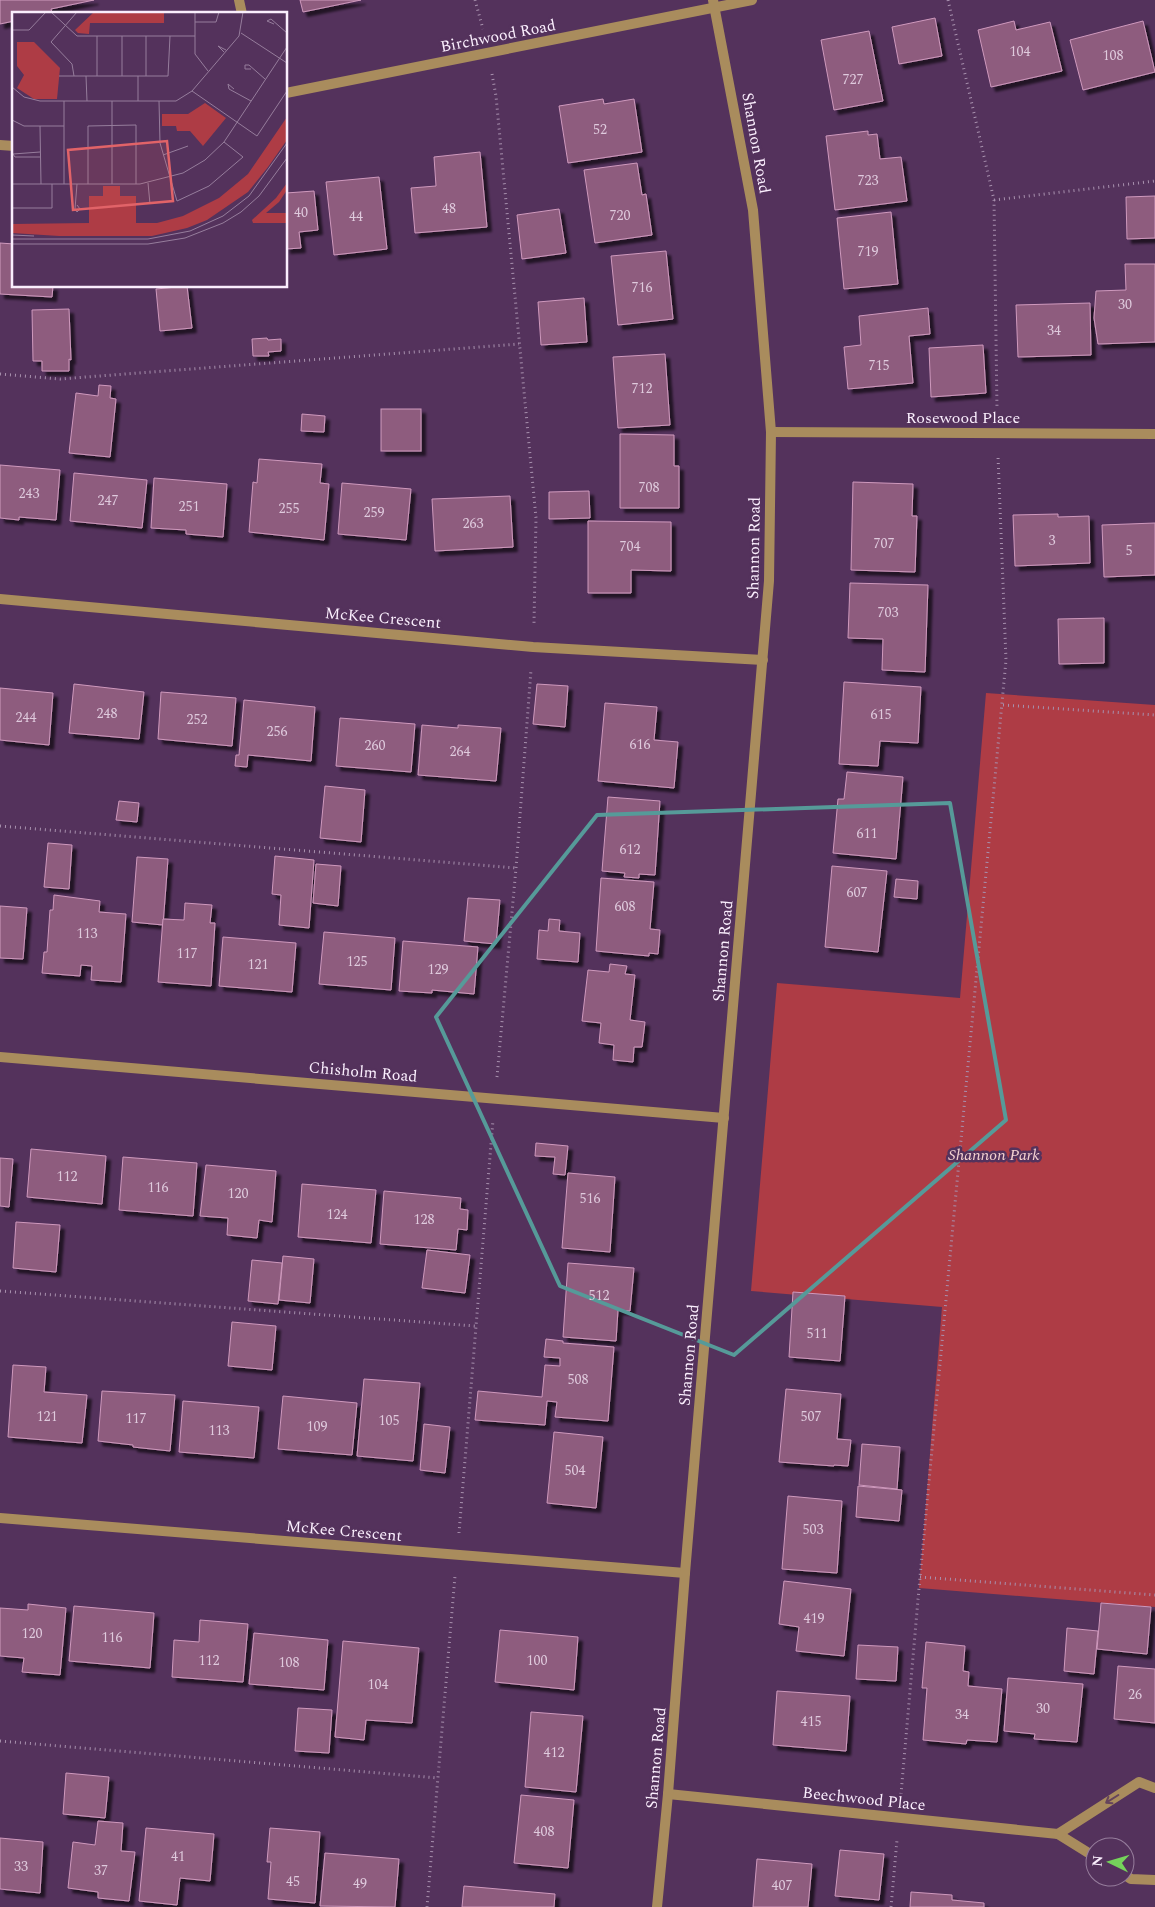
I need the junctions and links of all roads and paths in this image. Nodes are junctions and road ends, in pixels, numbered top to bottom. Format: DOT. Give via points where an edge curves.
graph roads {
  1 [pos="475,0"];
  2 [pos="752,0"];
  3 [pos="948,0"];
  4 [pos="714,4"];
  5 [pos="488,53"];
  6 [pos="288,93"];
  7 [pos="1155,181"];
  8 [pos="994,200"];
  9 [pos="519,344"];
  10 [pos="0,374"];
  11 [pos="771,432"];
  12 [pos="998,433"];
  13 [pos="1155,434"];
  14 [pos="0,599"];
  15 [pos="533,647"];
  16 [pos="763,660"];
  17 [pos="1002,705"];
  18 [pos="1155,715"];
  19 [pos="0,826"];
  20 [pos="516,868"];
  21 [pos="0,1057"];
  22 [pos="494,1098"];
  23 [pos="724,1118"];
  24 [pos="0,1291"];
  25 [pos="475,1326"];
  26 [pos="0,1518"];
  27 [pos="457,1555"];
  28 [pos="685,1573"];
  29 [pos="920,1577"];
  30 [pos="1155,1595"];
  31 [pos="0,1741"];
  32 [pos="438,1778"];
  33 [pos="1155,1788"];
  34 [pos="668,1794"];
  35 [pos="899,1818"];
  36 [pos="1058,1834"];
  37 [pos="1085,1851"];
  38 [pos="1135,1879"];
  39 [pos="1155,1880"];
  40 [pos="427,1907"];
  41 [pos="657,1907"];
  42 [pos="892,1907"];
  1 -- 5 [label="path"];
  2 -- 4 [label="street, Birchwood Road"];
  3 -- 8 [label="path"];
  4 -- 5 [label="street, Birchwood Road"];
  4 -- 11 [label="street, Shannon Road" via="753,210"];
  5 -- 6 [label="street, Birchwood Road"];
  5 -- 9 [label="path" via="496,96"];
  7 -- 8 [label="path"];
  8 -- 12 [label="path"];
  9 -- 10 [label="path" via="60,379"];
  9 -- 15 [label="path" via="536,518"];
  11 -- 12 [label="street, Rosewood Place"];
  11 -- 16 [label="street, Shannon Road" via="769,582"];
  12 -- 13 [label="street, Rosewood Place"];
  12 -- 17 [label="path" via="1006,660"];
  14 -- 15 [label="street, McKee Crescent"];
  15 -- 16 [label="street, McKee Crescent"];
  15 -- 20 [label="path"];
  16 -- 23 [label="street, Shannon Road"];
  17 -- 18 [label="path"];
  17 -- 29 [label="path"];
  19 -- 20 [label="path"];
  20 -- 22 [label="path"];
  21 -- 22 [label="street, Chisholm Road"];
  22 -- 23 [label="street, Chisholm Road"];
  22 -- 25 [label="path"];
  23 -- 28 [label="street, Shannon Road"];
  24 -- 25 [label="path"];
  25 -- 27 [label="path"];
  26 -- 27 [label="street, McKee Crescent"];
  27 -- 28 [label="street, McKee Crescent"];
  27 -- 32 [label="path"];
  28 -- 34 [label="street, Shannon Road"];
  29 -- 30 [label="path"];
  29 -- 35 [label="path"];
  31 -- 32 [label="path"];
  32 -- 40 [label="path"];
  33 -- 36 [label="street, one-way" via="1139,1782"];
  34 -- 35 [label="street, Beechwood Place"];
  34 -- 41 [label="street, Shannon Road"];
  35 -- 36 [label="street, Beechwood Place"];
  35 -- 42 [label="path"];
  36 -- 37 [label="street, Beechwood Place"];
  38 -- 39 [label="street"];
}
